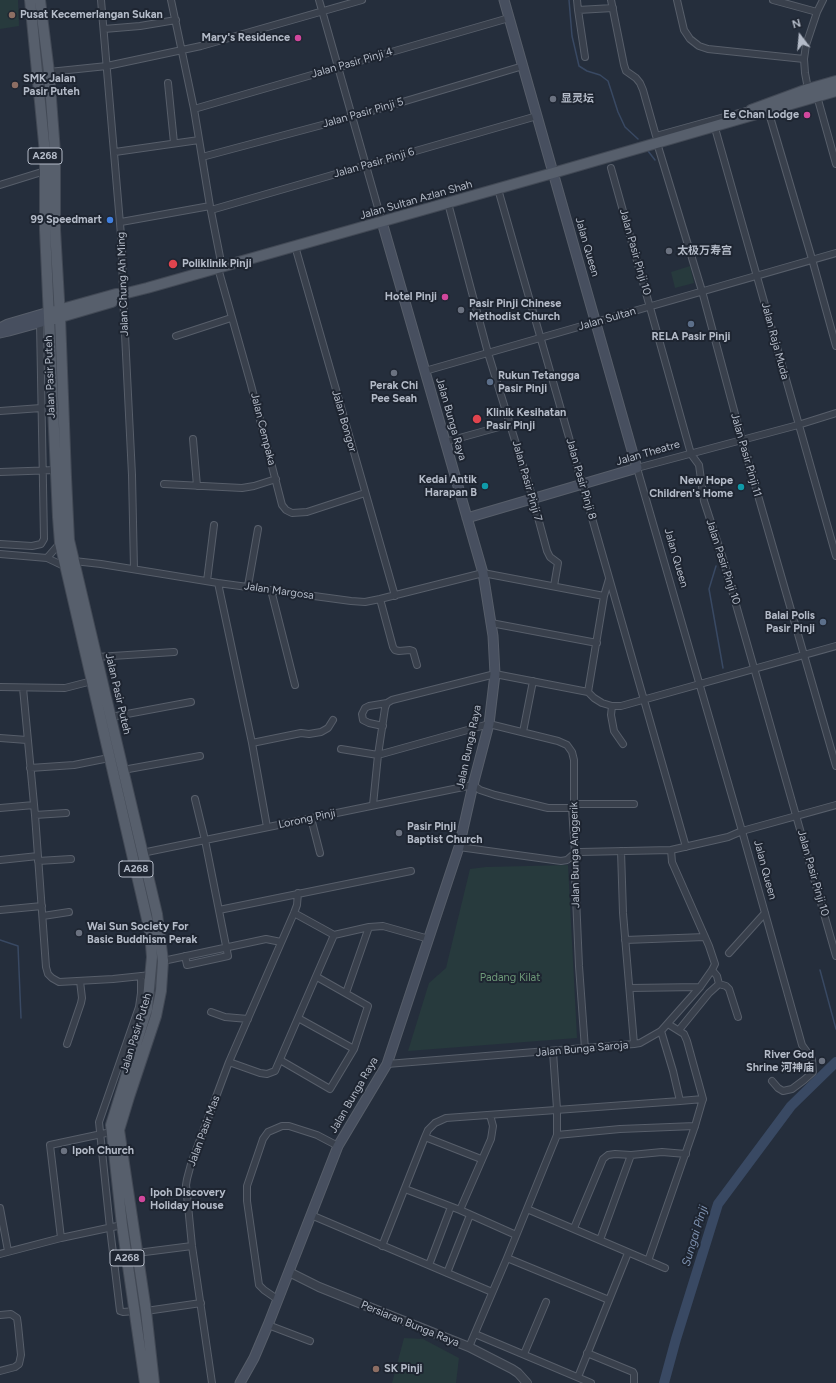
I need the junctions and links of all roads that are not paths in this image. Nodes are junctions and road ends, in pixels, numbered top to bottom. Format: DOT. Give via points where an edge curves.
graph roads {
  1 [pos="30,0"];
  2 [pos="40,0"];
  3 [pos="101,0"];
  4 [pos="171,0"];
  5 [pos="319,0"];
  6 [pos="362,0"];
  7 [pos="504,0"];
  8 [pos="577,0"];
  9 [pos="611,0"];
  10 [pos="677,0"];
  11 [pos="772,0"];
  12 [pos="823,0"];
  13 [pos="613,8"];
  14 [pos="578,10"];
  15 [pos="322,12"];
  16 [pos="817,12"];
  17 [pos="509,18"];
  18 [pos="176,20"];
  19 [pos="104,29"];
  20 [pos="182,50"];
  21 [pos="584,57"];
  22 [pos="804,59"];
  23 [pos="107,66"];
  24 [pos="523,66"];
  25 [pos="338,67"];
  26 [pos="48,72"];
  27 [pos="836,81"];
  28 [pos="168,83"];
  29 [pos="836,86"];
  30 [pos="808,89"];
  31 [pos="836,91"];
  32 [pos="817,96"];
  33 [pos="194,109"];
  34 [pos="768,110"];
  35 [pos="352,116"];
  36 [pos="537,116"];
  37 [pos="714,124"];
  38 [pos="199,140"];
  39 [pos="657,143"];
  40 [pos="174,144"];
  41 [pos="115,152"];
  42 [pos="202,158"];
  43 [pos="836,164"];
  44 [pos="366,165"];
  45 [pos="611,168"];
  46 [pos="45,171"];
  47 [pos="553,173"];
  48 [pos="0,184"];
  49 [pos="498,189"];
  50 [pos="448,203"];
  51 [pos="210,208"];
  52 [pos="121,222"];
  53 [pos="382,222"];
  54 [pos="295,246"];
  55 [pos="836,253"];
  56 [pos="812,260"];
  57 [pos="220,267"];
  58 [pos="758,275"];
  59 [pos="702,291"];
  60 [pos="123,294"];
  61 [pos="650,306"];
  62 [pos="60,313"];
  63 [pos="44,318"];
  64 [pos="232,318"];
  65 [pos="596,322"];
  66 [pos="0,328"];
  67 [pos="0,333"];
  68 [pos="176,336"];
  69 [pos="540,338"];
  70 [pos="836,346"];
  71 [pos="488,353"];
  72 [pos="425,371"];
  73 [pos="41,408"];
  74 [pos="0,411"];
  75 [pos="836,413"];
  76 [pos="798,425"];
  77 [pos="499,426"];
  78 [pos="193,439"];
  79 [pos="742,440"];
  80 [pos="445,442"];
  81 [pos="691,454"];
  82 [pos="637,468"];
  83 [pos="56,470"];
  84 [pos="43,471"];
  85 [pos="0,472"];
  86 [pos="276,479"];
  87 [pos="164,484"];
  88 [pos="583,484"];
  89 [pos="197,486"];
  90 [pos="366,494"];
  91 [pos="533,499"];
  92 [pos="467,518"];
  93 [pos="214,525"];
  94 [pos="258,529"];
  95 [pos="60,543"];
  96 [pos="0,544"];
  97 [pos="0,554"];
  98 [pos="836,556"];
  99 [pos="46,558"];
  100 [pos="70,564"];
  101 [pos="134,569"];
  102 [pos="483,573"];
  103 [pos="609,578"];
  104 [pos="206,581"];
  105 [pos="218,583"];
  106 [pos="248,586"];
  107 [pos="554,586"];
  108 [pos="271,590"];
  109 [pos="395,596"];
  110 [pos="604,596"];
  111 [pos="380,599"];
  112 [pos="491,623"];
  113 [pos="597,643"];
  114 [pos="836,646"];
  115 [pos="174,652"];
  116 [pos="803,655"];
  117 [pos="97,657"];
  118 [pos="417,665"];
  119 [pos="755,669"];
  120 [pos="495,674"];
  121 [pos="92,681"];
  122 [pos="533,681"];
  123 [pos="295,685"];
  124 [pos="700,685"];
  125 [pos="0,687"];
  126 [pos="23,688"];
  127 [pos="588,692"];
  128 [pos="644,701"];
  129 [pos="191,702"];
  130 [pos="387,703"];
  131 [pos="612,706"];
  132 [pos="111,717"];
  133 [pos="333,720"];
  134 [pos="489,724"];
  135 [pos="382,726"];
  136 [pos="523,732"];
  137 [pos="0,738"];
  138 [pos="27,740"];
  139 [pos="252,743"];
  140 [pos="623,744"];
  141 [pos="341,749"];
  142 [pos="378,755"];
  143 [pos="200,756"];
  144 [pos="109,758"];
  145 [pos="836,766"];
  146 [pos="30,768"];
  147 [pos="123,770"];
  148 [pos="473,785"];
  149 [pos="194,799"];
  150 [pos="634,804"];
  151 [pos="34,805"];
  152 [pos="373,805"];
  153 [pos="836,805"];
  154 [pos="573,806"];
  155 [pos="0,808"];
  156 [pos="66,813"];
  157 [pos="35,815"];
  158 [pos="797,816"];
  159 [pos="312,818"];
  160 [pos="267,827"];
  161 [pos="742,831"];
  162 [pos="205,840"];
  163 [pos="686,847"];
  164 [pos="459,848"];
  165 [pos="671,850"];
  166 [pos="621,851"];
  167 [pos="142,853"];
  168 [pos="320,853"];
  169 [pos="575,853"];
  170 [pos="38,858"];
  171 [pos="71,859"];
  172 [pos="0,860"];
  173 [pos="411,871"];
  174 [pos="298,893"];
  175 [pos="42,906"];
  176 [pos="0,910"];
  177 [pos="219,910"];
  178 [pos="69,912"];
  179 [pos="294,913"];
  180 [pos="764,913"];
  181 [pos="43,916"];
  182 [pos="369,927"];
  183 [pos="334,935"];
  184 [pos="705,937"];
  185 [pos="429,939"];
  186 [pos="625,940"];
  187 [pos="281,942"];
  188 [pos="226,948"];
  189 [pos="729,953"];
  190 [pos="836,956"];
  191 [pos="163,961"];
  192 [pos="712,970"];
  193 [pos="151,975"];
  194 [pos="140,976"];
  195 [pos="317,977"];
  196 [pos="80,981"];
  197 [pos="719,984"];
  198 [pos="700,987"];
  199 [pos="630,988"];
  200 [pos="346,993"];
  201 [pos="210,1012"];
  202 [pos="738,1017"];
  203 [pos="298,1018"];
  204 [pos="248,1019"];
  205 [pos="668,1024"];
  206 [pos="679,1030"];
  207 [pos="661,1031"];
  208 [pos="67,1044"];
  209 [pos="634,1044"];
  210 [pos="585,1048"];
  211 [pos="354,1049"];
  212 [pos="553,1052"];
  213 [pos="280,1060"];
  214 [pos="229,1062"];
  215 [pos="118,1064"];
  216 [pos="387,1064"];
  217 [pos="129,1067"];
  218 [pos="772,1081"];
  219 [pos="129,1097"];
  220 [pos="703,1099"];
  221 [pos="680,1101"];
  222 [pos="557,1110"];
  223 [pos="490,1115"];
  224 [pos="695,1126"];
  225 [pos="111,1132"];
  226 [pos="100,1134"];
  227 [pos="557,1136"];
  228 [pos="425,1137"];
  229 [pos="338,1146"];
  230 [pos="686,1154"];
  231 [pos="631,1155"];
  232 [pos="481,1159"];
  233 [pos="405,1189"];
  234 [pos="451,1207"];
  235 [pos="0,1208"];
  236 [pos="527,1209"];
  237 [pos="460,1210"];
  238 [pos="311,1215"];
  239 [pos="470,1215"];
  240 [pos="122,1225"];
  241 [pos="110,1228"];
  242 [pos="574,1228"];
  243 [pos="516,1235"];
  244 [pos="61,1238"];
  245 [pos="600,1240"];
  246 [pos="192,1246"];
  247 [pos="382,1246"];
  248 [pos="8,1251"];
  249 [pos="628,1252"];
  250 [pos="137,1253"];
  251 [pos="0,1254"];
  252 [pos="507,1258"];
  253 [pos="648,1261"];
  254 [pos="429,1265"];
  255 [pos="665,1268"];
  256 [pos="289,1272"];
  257 [pos="447,1273"];
  258 [pos="492,1292"];
  259 [pos="278,1299"];
  260 [pos="609,1300"];
  261 [pos="546,1302"];
  262 [pos="201,1303"];
  263 [pos="135,1311"];
  264 [pos="146,1311"];
  265 [pos="0,1315"];
  266 [pos="268,1325"];
  267 [pos="475,1334"];
  268 [pos="310,1341"];
  269 [pos="469,1347"];
  270 [pos="587,1353"];
  271 [pos="524,1354"];
  272 [pos="0,1370"];
  273 [pos="578,1377"];
  274 [pos="145,1383"];
  275 [pos="154,1383"];
  276 [pos="212,1383"];
  277 [pos="240,1383"];
  278 [pos="527,1383"];
  279 [pos="591,1383"];
  280 [pos="634,1383"];
  1 -- 46 [label="main road, Jalan Pasir Puteh / A268"];
  2 -- 26 [label="main road, Jalan Pasir Puteh / A268"];
  3 -- 19 [label="street, Jalan Chung Ah Ming"];
  4 -- 18 [label="street, Jalan Cempaka"];
  5 -- 15 [label="street"];
  6 -- 15 [label="street"];
  7 -- 17 [label="main road, Jalan Queen"];
  8 -- 14 [label="street"];
  9 -- 13 [label="street"];
  10 -- 22 [label="street" via="684,30 699,46"];
  11 -- 16 [label="street"];
  12 -- 16 [label="street"];
  13 -- 14 [label="street"];
  13 -- 37 [label="street" via="626,71 636,78 643,90 656,136"];
  14 -- 21 [label="street"];
  15 -- 20 [label="street"];
  15 -- 25 [label="street"];
  16 -- 22 [label="street"];
  17 -- 24 [label="main road, Jalan Queen"];
  17 -- 25 [label="street, Jalan Pasir Pinji 4"];
  18 -- 19 [label="street"];
  18 -- 20 [label="street, Jalan Cempaka"];
  19 -- 23 [label="street, Jalan Chung Ah Ming"];
  20 -- 23 [label="street"];
  20 -- 33 [label="street, Jalan Cempaka"];
  22 -- 30 [label="street"];
  23 -- 26 [label="street"];
  23 -- 41 [label="street, Jalan Chung Ah Ming"];
  24 -- 35 [label="street, Jalan Pasir Pinji 5"];
  24 -- 36 [label="main road, Jalan Queen"];
  25 -- 33 [label="street, Jalan Pasir Pinji 4"];
  25 -- 35 [label="street"];
  26 -- 62 [label="main road, Jalan Pasir Puteh / A268" via="55,152 55,229"];
  27 -- 30 [label="main road, Jalan Sultan Azlan Shah"];
  28 -- 40 [label="street"];
  29 -- 30 [label="main road" via="815,91"];
  30 -- 34 [label="main road" via="806,93"];
  30 -- 37 [label="main road, Jalan Sultan Azlan Shah"];
  31 -- 32 [label="main road, Jalan Sultan Azlan Shah"];
  32 -- 34 [label="main road, Jalan Sultan Azlan Shah"];
  32 -- 43 [label="street"];
  33 -- 38 [label="street, Jalan Cempaka"];
  34 -- 37 [label="main road, Jalan Sultan Azlan Shah"];
  34 -- 56 [label="street"];
  35 -- 42 [label="street, Jalan Pasir Pinji 5"];
  35 -- 44 [label="street"];
  36 -- 44 [label="street, Jalan Pasir Pinji 6"];
  36 -- 47 [label="main road, Jalan Queen"];
  37 -- 39 [label="main road, Jalan Sultan Azlan Shah"];
  37 -- 58 [label="street, Jalan Raja Muda"];
  38 -- 40 [label="street"];
  38 -- 42 [label="street, Jalan Cempaka"];
  39 -- 47 [label="main road, Jalan Sultan Azlan Shah"];
  39 -- 59 [label="street, Jalan Pasir Pinji 11"];
  40 -- 41 [label="street"];
  41 -- 52 [label="street, Jalan Chung Ah Ming"];
  42 -- 51 [label="street, Jalan Cempaka"];
  44 -- 51 [label="street, Jalan Pasir Pinji 6"];
  44 -- 53 [label="street"];
  45 -- 61 [label="street, Jalan Pasir Pinji 10"];
  46 -- 48 [label="street"];
  46 -- 63 [label="main road, Jalan Pasir Puteh / A268"];
  47 -- 49 [label="main road, Jalan Sultan Azlan Shah"];
  47 -- 65 [label="main road, Jalan Queen"];
  49 -- 50 [label="main road, Jalan Sultan Azlan Shah"];
  49 -- 69 [label="street, Jalan Pasir Pinji 8"];
  50 -- 53 [label="main road, Jalan Sultan Azlan Shah"];
  50 -- 71 [label="street, Jalan Pasir Pinji 7"];
  51 -- 52 [label="street, Jalan Pasir Pinji 6"];
  51 -- 57 [label="street, Jalan Cempaka"];
  52 -- 60 [label="street, Jalan Chung Ah Ming"];
  53 -- 54 [label="main road, Jalan Sultan Azlan Shah"];
  53 -- 72 [label="main road, Jalan Bunga Raya"];
  54 -- 57 [label="main road, Jalan Sultan Azlan Shah"];
  54 -- 90 [label="street, Jalan Bongor"];
  55 -- 56 [label="street, Jalan Sultan"];
  56 -- 58 [label="street, Jalan Sultan"];
  56 -- 70 [label="street"];
  57 -- 60 [label="main road, Jalan Sultan Azlan Shah"];
  57 -- 64 [label="street, Jalan Cempaka"];
  58 -- 59 [label="street, Jalan Sultan"];
  58 -- 76 [label="street, Jalan Raja Muda"];
  59 -- 61 [label="street, Jalan Sultan"];
  59 -- 79 [label="street, Jalan Pasir Pinji 11"];
  60 -- 62 [label="main road, Jalan Sultan Azlan Shah" via="116,294"];
  60 -- 101 [label="street, Jalan Chung Ah Ming"];
  61 -- 65 [label="street, Jalan Sultan"];
  61 -- 81 [label="street, Jalan Pasir Pinji 10"];
  62 -- 63 [label="main road, Jalan Sultan Azlan Shah"];
  62 -- 100 [label="main road, Jalan Pasir Puteh / A268"];
  63 -- 66 [label="main road" via="8,324"];
  63 -- 67 [label="main road"];
  63 -- 73 [label="street"];
  63 -- 83 [label="main road, Jalan Pasir Puteh / A268"];
  64 -- 68 [label="street"];
  64 -- 86 [label="street, Jalan Cempaka"];
  65 -- 69 [label="street, Jalan Sultan"];
  65 -- 82 [label="main road, Jalan Queen"];
  69 -- 71 [label="street, Jalan Sultan"];
  69 -- 88 [label="street, Jalan Pasir Pinji 8"];
  71 -- 72 [label="street, Jalan Sultan"];
  71 -- 91 [label="street, Jalan Pasir Pinji 7"];
  72 -- 80 [label="main road, Jalan Bunga Raya"];
  73 -- 74 [label="street"];
  73 -- 84 [label="street"];
  75 -- 76 [label="street, Jalan Theatre"];
  76 -- 79 [label="street, Jalan Theatre"];
  76 -- 98 [label="street, Jalan Raja Muda"];
  77 -- 80 [label="street"];
  78 -- 89 [label="street"];
  79 -- 81 [label="street, Jalan Theatre"];
  79 -- 116 [label="street, Jalan Pasir Pinji 11"];
  80 -- 92 [label="main road, Jalan Bunga Raya"];
  81 -- 82 [label="street, Jalan Theatre"];
  81 -- 119 [label="street, Jalan Pasir Pinji 10" via="699,465 704,501"];
  82 -- 88 [label="main road, Jalan Theatre"];
  82 -- 124 [label="street, Jalan Queen"];
  83 -- 84 [label="street"];
  83 -- 95 [label="main road, Jalan Pasir Puteh / A268"];
  84 -- 85 [label="street"];
  84 -- 96 [label="street" via="44,539 41,544 32,546"];
  86 -- 89 [label="street" via="248,488"];
  86 -- 90 [label="street, Jalan Cempaka" via="282,505 292,513 307,512"];
  87 -- 89 [label="street"];
  88 -- 91 [label="main road, Jalan Theatre"];
  88 -- 103 [label="street, Jalan Pasir Pinji 8"];
  90 -- 109 [label="street, Jalan Bongor"];
  91 -- 92 [label="main road, Jalan Theatre"];
  91 -- 107 [label="street, Jalan Pasir Pinji 7" via="547,550 550,557 558,563"];
  92 -- 102 [label="main road, Jalan Bunga Raya"];
  93 -- 104 [label="street"];
  94 -- 106 [label="street"];
  95 -- 99 [label="street"];
  95 -- 100 [label="main road, Jalan Pasir Puteh / A268"];
  97 -- 99 [label="street"];
  99 -- 100 [label="street, Jalan Margosa"];
  100 -- 101 [label="street, Jalan Margosa"];
  100 -- 117 [label="main road, Jalan Pasir Puteh / A268"];
  100 -- 121 [label="main road, Jalan Pasir Puteh / A268"];
  101 -- 104 [label="street, Jalan Margosa"];
  102 -- 107 [label="street"];
  102 -- 109 [label="street, Jalan Margosa"];
  102 -- 112 [label="main road, Jalan Bunga Raya"];
  103 -- 110 [label="street"];
  103 -- 128 [label="street, Jalan Pasir Pinji 8"];
  104 -- 105 [label="street, Jalan Margosa"];
  105 -- 106 [label="street, Jalan Margosa"];
  105 -- 139 [label="street"];
  106 -- 108 [label="street, Jalan Margosa"];
  107 -- 110 [label="street"];
  108 -- 111 [label="street, Jalan Margosa" via="351,601"];
  108 -- 123 [label="street"];
  109 -- 111 [label="street, Jalan Margosa"];
  110 -- 113 [label="street"];
  111 -- 118 [label="street" via="393,647 399,651 413,651"];
  112 -- 113 [label="street"];
  112 -- 120 [label="main road, Jalan Bunga Raya"];
  113 -- 127 [label="street"];
  114 -- 116 [label="street"];
  115 -- 117 [label="street"];
  116 -- 119 [label="street"];
  116 -- 145 [label="street, Jalan Pasir Pinji 11"];
  117 -- 132 [label="main road, Jalan Pasir Puteh / A268"];
  119 -- 124 [label="street"];
  119 -- 158 [label="street, Jalan Pasir Pinji 10"];
  120 -- 122 [label="street"];
  120 -- 130 [label="street"];
  120 -- 134 [label="main road, Jalan Bunga Raya"];
  121 -- 126 [label="street" via="65,688"];
  121 -- 144 [label="main road, Jalan Pasir Puteh / A268"];
  122 -- 127 [label="street"];
  122 -- 136 [label="street"];
  124 -- 128 [label="street"];
  124 -- 161 [label="street, Jalan Queen"];
  125 -- 126 [label="street"];
  126 -- 138 [label="street"];
  127 -- 131 [label="street" via="602,703"];
  128 -- 131 [label="street"];
  128 -- 163 [label="street, Jalan Pasir Pinji 8"];
  129 -- 132 [label="street"];
  130 -- 135 [label="street"];
  130 -- 135 [label="street" via="369,706 362,714 363,720"];
  131 -- 140 [label="street" via="612,723"];
  132 -- 147 [label="main road, Jalan Pasir Puteh / A268"];
  133 -- 139 [label="street" via="328,728 321,732 301,733"];
  134 -- 136 [label="street, Jalan Bunga Anggerik"];
  134 -- 142 [label="street"];
  134 -- 148 [label="main road, Jalan Bunga Raya"];
  135 -- 142 [label="street"];
  136 -- 154 [label="street, Jalan Bunga Anggerik" via="558,741 567,745 572,752"];
  137 -- 138 [label="street"];
  138 -- 146 [label="street"];
  139 -- 160 [label="street"];
  141 -- 142 [label="street"];
  142 -- 152 [label="street"];
  143 -- 147 [label="street"];
  144 -- 146 [label="street" via="74,765"];
  144 -- 193 [label="main road, Jalan Pasir Puteh / A268" via="150,932"];
  146 -- 151 [label="street"];
  147 -- 167 [label="main road, Jalan Pasir Puteh / A268"];
  148 -- 152 [label="street, Lorong Pinji"];
  148 -- 154 [label="street" via="480,790 548,808"];
  148 -- 164 [label="main road, Jalan Bunga Raya"];
  149 -- 162 [label="street"];
  150 -- 154 [label="street"];
  151 -- 155 [label="street"];
  151 -- 157 [label="street"];
  152 -- 159 [label="street, Lorong Pinji"];
  153 -- 158 [label="street"];
  154 -- 169 [label="street, Jalan Bunga Anggerik"];
  156 -- 157 [label="street"];
  157 -- 170 [label="street"];
  158 -- 161 [label="street"];
  158 -- 190 [label="street, Jalan Pasir Pinji 10"];
  159 -- 160 [label="street, Lorong Pinji"];
  159 -- 168 [label="street"];
  160 -- 162 [label="street, Lorong Pinji"];
  161 -- 163 [label="street" via="722,839"];
  161 -- 180 [label="street, Jalan Queen"];
  162 -- 167 [label="street, Lorong Pinji"];
  162 -- 177 [label="street"];
  163 -- 165 [label="street"];
  164 -- 169 [label="street" via="561,861 567,860"];
  164 -- 185 [label="main road, Jalan Bunga Raya"];
  165 -- 166 [label="street"];
  165 -- 184 [label="street" via="672,862"];
  166 -- 169 [label="street"];
  166 -- 186 [label="street"];
  167 -- 191 [label="main road, Jalan Pasir Puteh / A268" via="157,914"];
  169 -- 210 [label="street, Jalan Bunga Anggerik"];
  170 -- 171 [label="street"];
  170 -- 172 [label="street"];
  170 -- 175 [label="street"];
  173 -- 174 [label="street"];
  174 -- 177 [label="street"];
  174 -- 179 [label="street, Jalan Pasir Mas"];
  175 -- 176 [label="street"];
  175 -- 181 [label="street"];
  177 -- 188 [label="street"];
  178 -- 181 [label="street"];
  179 -- 183 [label="street"];
  179 -- 187 [label="street, Jalan Pasir Mas"];
  180 -- 189 [label="street"];
  180 -- 218 [label="street, Jalan Queen" via="802,1045 812,1059 813,1072 798,1086 788,1091 778,1088"];
  181 -- 196 [label="street" via="48,974 59,982"];
  182 -- 183 [label="street"];
  182 -- 185 [label="street" via="383,926"];
  182 -- 200 [label="street"];
  183 -- 195 [label="street"];
  184 -- 186 [label="street"];
  184 -- 192 [label="street" via="715,964"];
  185 -- 216 [label="main road, Jalan Bunga Raya"];
  186 -- 199 [label="street"];
  187 -- 188 [label="street" via="266,939"];
  187 -- 204 [label="street, Jalan Pasir Mas"];
  188 -- 191 [label="street"];
  191 -- 219 [label="main road, Jalan Pasir Puteh / A268" via="156,1016"];
  192 -- 197 [label="street"];
  192 -- 198 [label="street, Jalan Bunga Saroja"];
  193 -- 194 [label="street"];
  193 -- 217 [label="main road, Jalan Pasir Puteh / A268" via="147,1009"];
  194 -- 196 [label="street"];
  194 -- 215 [label="street" via="139,1007"];
  195 -- 200 [label="street"];
  195 -- 203 [label="street"];
  196 -- 208 [label="street" via="81,1003"];
  197 -- 202 [label="street" via="729,989"];
  197 -- 206 [label="street"];
  198 -- 199 [label="street"];
  198 -- 205 [label="street, Jalan Bunga Saroja"];
  199 -- 209 [label="street"];
  200 -- 211 [label="street" via="368,1006"];
  201 -- 204 [label="street"];
  203 -- 211 [label="street"];
  203 -- 213 [label="street"];
  204 -- 214 [label="street, Jalan Pasir Mas"];
  205 -- 206 [label="street"];
  205 -- 207 [label="street, Jalan Bunga Saroja"];
  206 -- 220 [label="street" via="687,1041"];
  207 -- 209 [label="street, Jalan Bunga Saroja"];
  207 -- 221 [label="street"];
  209 -- 210 [label="street, Jalan Bunga Saroja"];
  210 -- 212 [label="street, Jalan Bunga Saroja"];
  211 -- 213 [label="street" via="330,1089"];
  212 -- 216 [label="street, Jalan Bunga Saroja"];
  212 -- 222 [label="street"];
  213 -- 214 [label="street" via="275,1071 267,1074"];
  214 -- 246 [label="street, Jalan Pasir Mas" via="187,1179"];
  215 -- 217 [label="street"];
  215 -- 226 [label="street" via="99,1122"];
  216 -- 229 [label="main road, Jalan Bunga Raya"];
  217 -- 225 [label="main road, Jalan Pasir Puteh / A268"];
  219 -- 225 [label="main road" via="123,1102 115,1129"];
  219 -- 250 [label="main road, Jalan Pasir Puteh / A268" via="120,1130"];
  220 -- 221 [label="street"];
  220 -- 224 [label="street"];
  221 -- 222 [label="street"];
  222 -- 223 [label="street"];
  222 -- 227 [label="street"];
  223 -- 228 [label="street" via="446,1118 435,1123"];
  223 -- 232 [label="street" via="493,1126 491,1139"];
  224 -- 227 [label="street" via="620,1129"];
  224 -- 230 [label="street"];
  225 -- 226 [label="street"];
  225 -- 240 [label="main road, Jalan Pasir Puteh / A268"];
  226 -- 241 [label="street"];
  226 -- 244 [label="street" via="50,1145"];
  227 -- 236 [label="street"];
  228 -- 232 [label="street"];
  228 -- 233 [label="street"];
  229 -- 238 [label="main road, Jalan Bunga Raya"];
  229 -- 259 [label="street, Jalan Bunga Raya" via="317,1134 289,1126 268,1132 263,1139 247,1186 247,1200 259,1285"];
  230 -- 231 [label="street" via="662,1152"];
  230 -- 253 [label="street"];
  231 -- 242 [label="street" via="616,1154 603,1158"];
  231 -- 245 [label="street"];
  232 -- 237 [label="street"];
  233 -- 234 [label="street"];
  233 -- 247 [label="street"];
  234 -- 237 [label="street"];
  234 -- 254 [label="street"];
  235 -- 248 [label="street"];
  236 -- 242 [label="street"];
  236 -- 243 [label="street"];
  237 -- 239 [label="street"];
  238 -- 247 [label="street"];
  238 -- 256 [label="main road, Jalan Bunga Raya"];
  239 -- 243 [label="street"];
  239 -- 257 [label="street"];
  240 -- 241 [label="street"];
  240 -- 263 [label="main road, Jalan Pasir Puteh / A268"];
  241 -- 244 [label="street"];
  241 -- 263 [label="street" via="120,1311"];
  242 -- 245 [label="street"];
  243 -- 252 [label="street"];
  244 -- 248 [label="street"];
  245 -- 249 [label="street"];
  246 -- 250 [label="street"];
  246 -- 262 [label="street, Jalan Pasir Mas"];
  247 -- 254 [label="street"];
  248 -- 251 [label="street"];
  249 -- 253 [label="street"];
  249 -- 260 [label="street"];
  250 -- 264 [label="main road, Jalan Pasir Puteh / A268"];
  252 -- 258 [label="street"];
  252 -- 260 [label="street"];
  253 -- 255 [label="street"];
  254 -- 257 [label="street"];
  256 -- 259 [label="main road, Jalan Bunga Raya"];
  256 -- 269 [label="street, Persiaran Bunga Raya" via="319,1287"];
  257 -- 258 [label="street"];
  258 -- 267 [label="street"];
  259 -- 266 [label="main road, Jalan Bunga Raya"];
  260 -- 270 [label="street"];
  261 -- 271 [label="street"];
  262 -- 264 [label="street"];
  262 -- 276 [label="street, Jalan Pasir Mas"];
  263 -- 274 [label="main road, Jalan Pasir Puteh / A268"];
  264 -- 275 [label="main road, Jalan Pasir Puteh / A268"];
  265 -- 272 [label="street" via="8,1313 17,1318 21,1355 16,1367"];
  266 -- 268 [label="street"];
  266 -- 277 [label="main road, Jalan Bunga Raya"];
  267 -- 269 [label="street"];
  267 -- 271 [label="street"];
  269 -- 278 [label="street, Persiaran Bunga Raya" via="512,1369"];
  270 -- 273 [label="street"];
  270 -- 280 [label="street" via="633,1372"];
  271 -- 273 [label="street"];
  273 -- 279 [label="street"];
}
